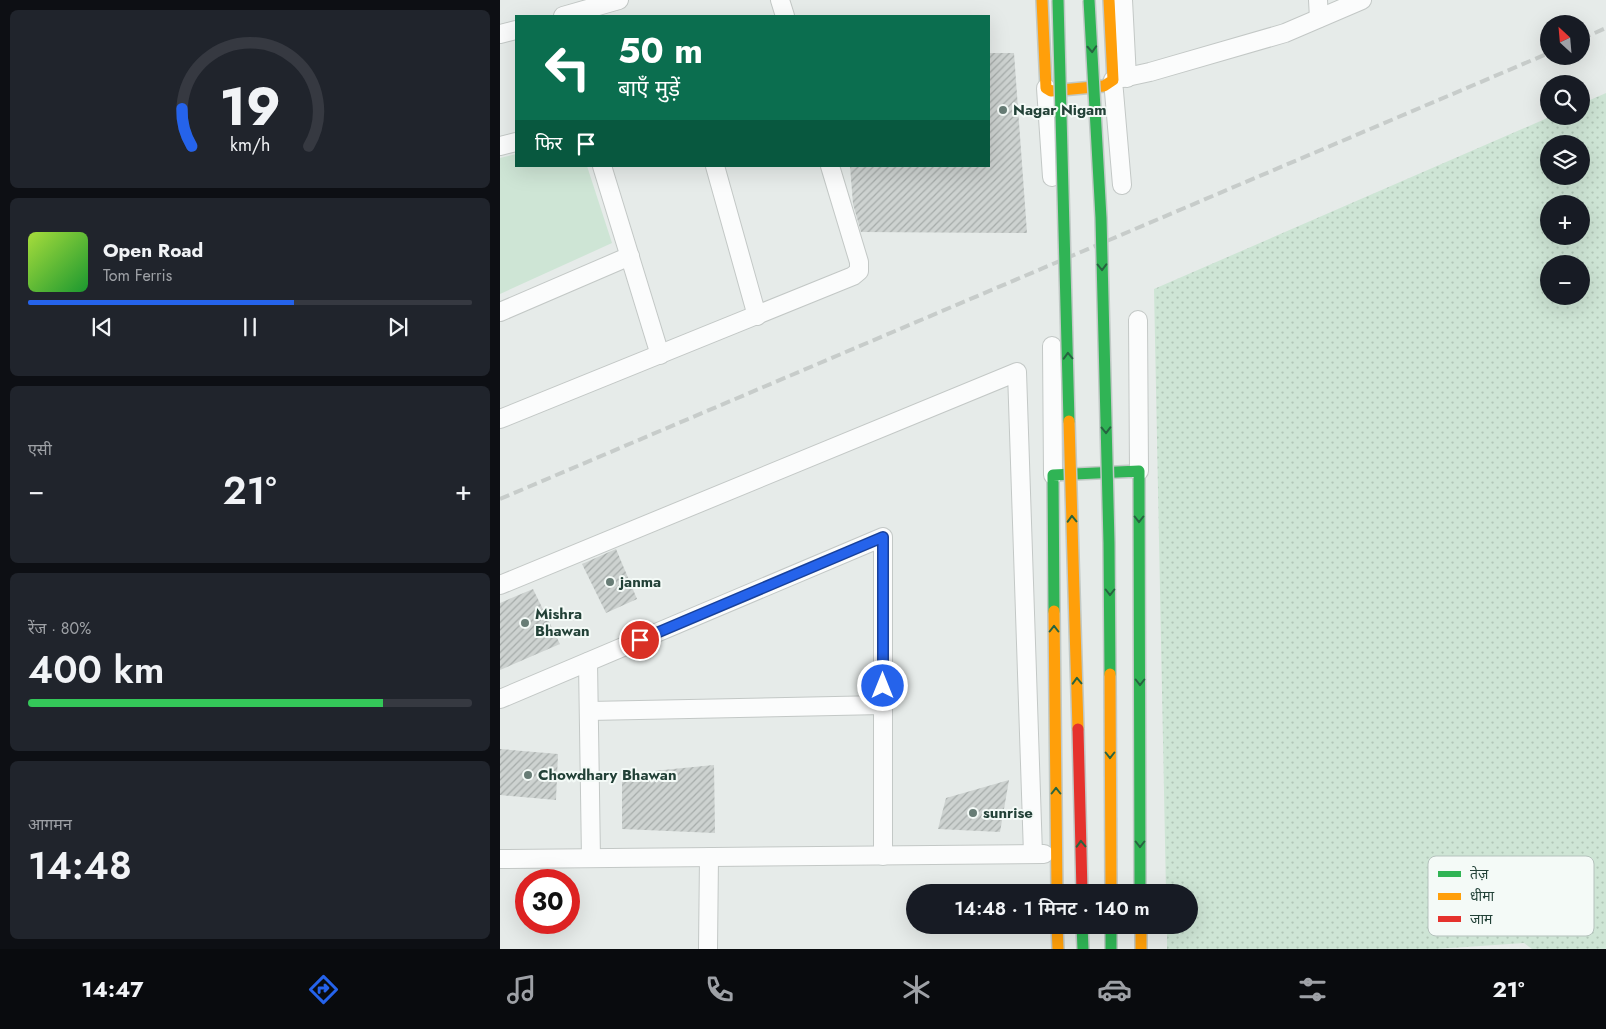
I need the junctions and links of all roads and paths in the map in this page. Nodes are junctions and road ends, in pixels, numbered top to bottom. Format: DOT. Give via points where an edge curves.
graph roads {
  1 [pos="619,0"];
  2 [pos="780,0"];
  3 [pos="1042,0"];
  4 [pos="1058,0"];
  5 [pos="1089,0"];
  6 [pos="1109,0"];
  7 [pos="1123,0"];
  8 [pos="1318,0"];
  9 [pos="1362,0"];
  10 [pos="562,10"];
  11 [pos="785,15"];
  12 [pos="1319,18"];
  13 [pos="515,30"];
  14 [pos="500,34"];
  15 [pos="1120,79"];
  16 [pos="1046,88"];
  17 [pos="515,142"];
  18 [pos="500,146"];
  19 [pos="602,167"];
  20 [pos="715,167"];
  21 [pos="830,167"];
  22 [pos="1122,185"];
  23 [pos="1054,201"];
  24 [pos="630,256"];
  25 [pos="500,312"];
  26 [pos="757,316"];
  27 [pos="1138,320"];
  28 [pos="1052,346"];
  29 [pos="660,355"];
  30 [pos="500,419"];
  31 [pos="1139,471"];
  32 [pos="1053,475"];
  33 [pos="500,585"];
  34 [pos="588,662"];
  35 [pos="500,699"];
  36 [pos="883,705"];
  37 [pos="588,711"];
  38 [pos="1033,854"];
  39 [pos="1056,855"];
  40 [pos="882,856"];
  41 [pos="709,857"];
  42 [pos="500,858"];
  43 [pos="591,858"];
  44 [pos="1057,884"];
  45 [pos="1082,884"];
  46 [pos="1111,884"];
  47 [pos="1140,884"];
  48 [pos="1057,934"];
  49 [pos="1082,934"];
  50 [pos="1111,934"];
  51 [pos="1141,934"];
  52 [pos="708,949"];
  53 [pos="1058,949"];
  54 [pos="1083,949"];
  55 [pos="1111,949"];
  56 [pos="1141,949"];
  1 -- 10 [label="street"];
  2 -- 11 [label="street"];
  3 -- 16 [label="street"];
  45 -- 4 [label="street, one-way, bridge"];
  5 -- 46 [label="street, one-way, bridge" via="1101,218 1109,543"];
  6 -- 15 [label="street"];
  7 -- 15 [label="street"];
  8 -- 12 [label="street"];
  9 -- 12 [label="street"];
  12 -- 15 [label="street" via="1285,33"];
  13 -- 14 [label="street"];
  15 -- 16 [label="street" via="1104,86 1051,91"];
  15 -- 22 [label="street"];
  16 -- 23 [label="street"];
  17 -- 18 [label="street"];
  19 -- 24 [label="street"];
  20 -- 26 [label="street"];
  21 -- 26 [label="street" via="859,271"];
  24 -- 25 [label="street"];
  24 -- 29 [label="street"];
  26 -- 29 [label="street"];
  27 -- 31 [label="street"];
  28 -- 32 [label="street"];
  29 -- 30 [label="street"];
  31 -- 32 [label="street"];
  31 -- 47 [label="street, one-way"];
  39 -- 32 [label="street, one-way"];
  33 -- 38 [label="street" via="1017,372"];
  34 -- 35 [label="street"];
  34 -- 36 [label="street" via="883,537"];
  34 -- 37 [label="street"];
  36 -- 37 [label="street"];
  36 -- 40 [label="street"];
  37 -- 43 [label="street"];
  38 -- 39 [label="street"];
  38 -- 40 [label="street"];
  39 -- 44 [label="street"];
  40 -- 41 [label="street"];
  41 -- 43 [label="street"];
  41 -- 52 [label="street"];
  42 -- 43 [label="street"];
  48 -- 53 [label="street"];
  49 -- 54 [label="street"];
  50 -- 55 [label="street"];
  51 -- 56 [label="street"];
}
